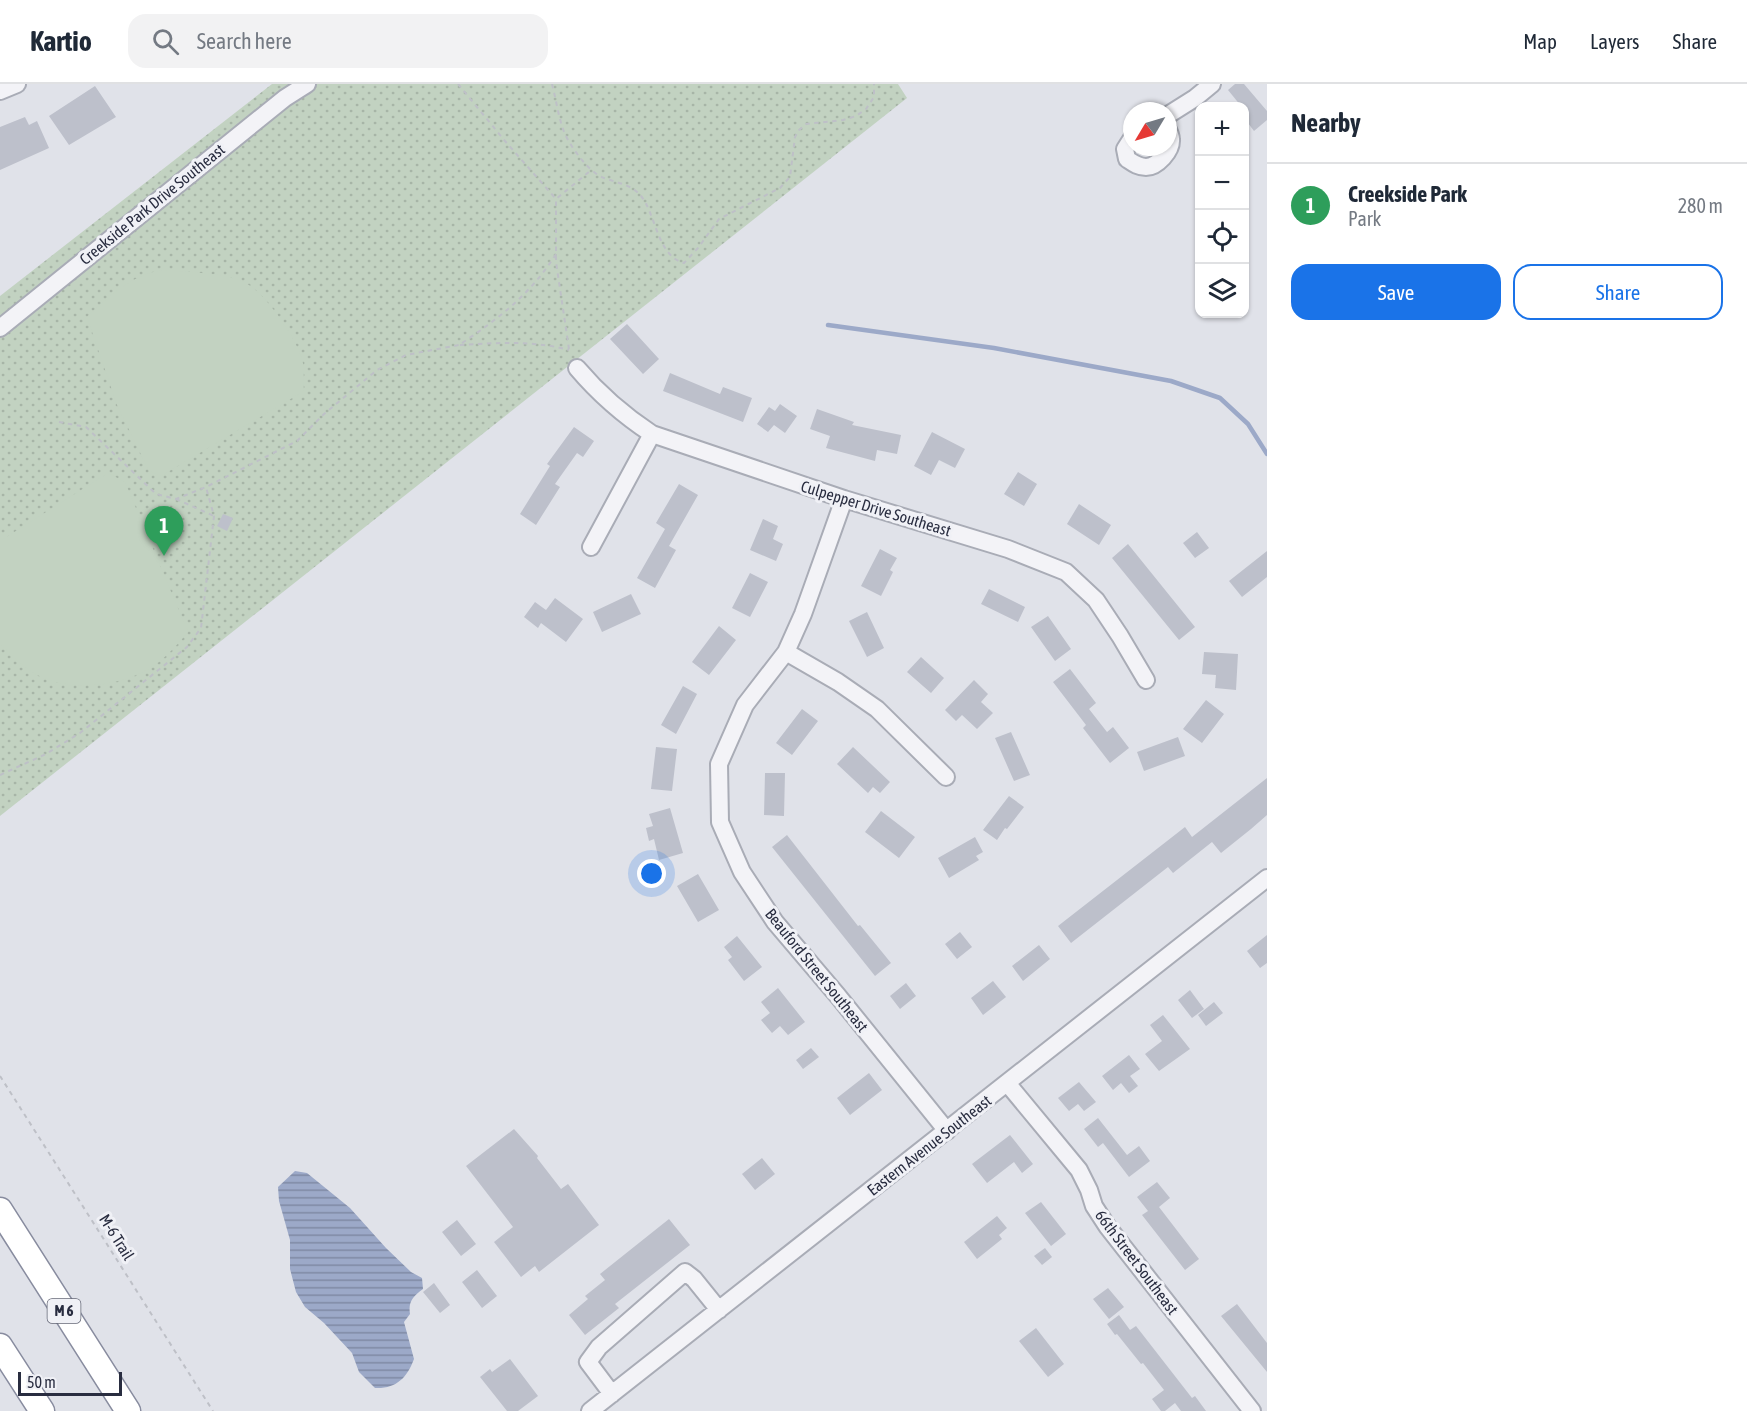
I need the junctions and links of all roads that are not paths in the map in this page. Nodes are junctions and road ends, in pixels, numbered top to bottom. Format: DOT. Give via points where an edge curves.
graph roads {
  1 [pos="17,84"];
  2 [pos="308,84"];
  3 [pos="1212,84"];
  4 [pos="0,91"];
  5 [pos="1177,109"];
  6 [pos="1126,156"];
  7 [pos="1163,156"];
  8 [pos="0,328"];
  9 [pos="577,368"];
  10 [pos="652,434"];
  11 [pos="844,499"];
  12 [pos="591,547"];
  13 [pos="786,652"];
  14 [pos="1146,680"];
  15 [pos="946,777"];
  16 [pos="1267,878"];
  17 [pos="1007,1083"];
  18 [pos="947,1131"];
  19 [pos="0,1210"];
  20 [pos="719,1310"];
  21 [pos="0,1346"];
  22 [pos="612,1394"];
  23 [pos="42,1411"];
  24 [pos="129,1411"];
  25 [pos="590,1411"];
  26 [pos="1252,1411"];
  1 -- 4 [label="street"];
  2 -- 8 [label="street, Creekside Park Drive Southeast" via="285,98"];
  3 -- 5 [label="street"];
  6 -- 7 [label="street" via="1138,166 1149,167"];
  9 -- 10 [label="street, Culpepper Drive Southeast" via="601,395"];
  10 -- 11 [label="street, Culpepper Drive Southeast"];
  10 -- 12 [label="street"];
  11 -- 13 [label="street, Beauford Street Southeast"];
  11 -- 14 [label="street, Culpepper Drive Southeast" via="1008,549 1066,572 1095,600"];
  13 -- 15 [label="street" via="877,709"];
  13 -- 18 [label="street, Beauford Street Southeast" via="746,705 719,764 720,822 742,872 775,922"];
  16 -- 17 [label="street, Eastern Avenue Southeast"];
  17 -- 18 [label="street, Eastern Avenue Southeast"];
  17 -- 26 [label="street, 66th Street Southeast" via="1079,1170 1107,1226"];
  18 -- 20 [label="street, Eastern Avenue Southeast"];
  19 -- 24 [label="highway, M 6"];
  20 -- 22 [label="street, Eastern Avenue Southeast"];
  20 -- 22 [label="street" via="685,1272 599,1347 588,1362"];
  21 -- 23 [label="highway"];
  22 -- 25 [label="street, Eastern Avenue Southeast"];
}
